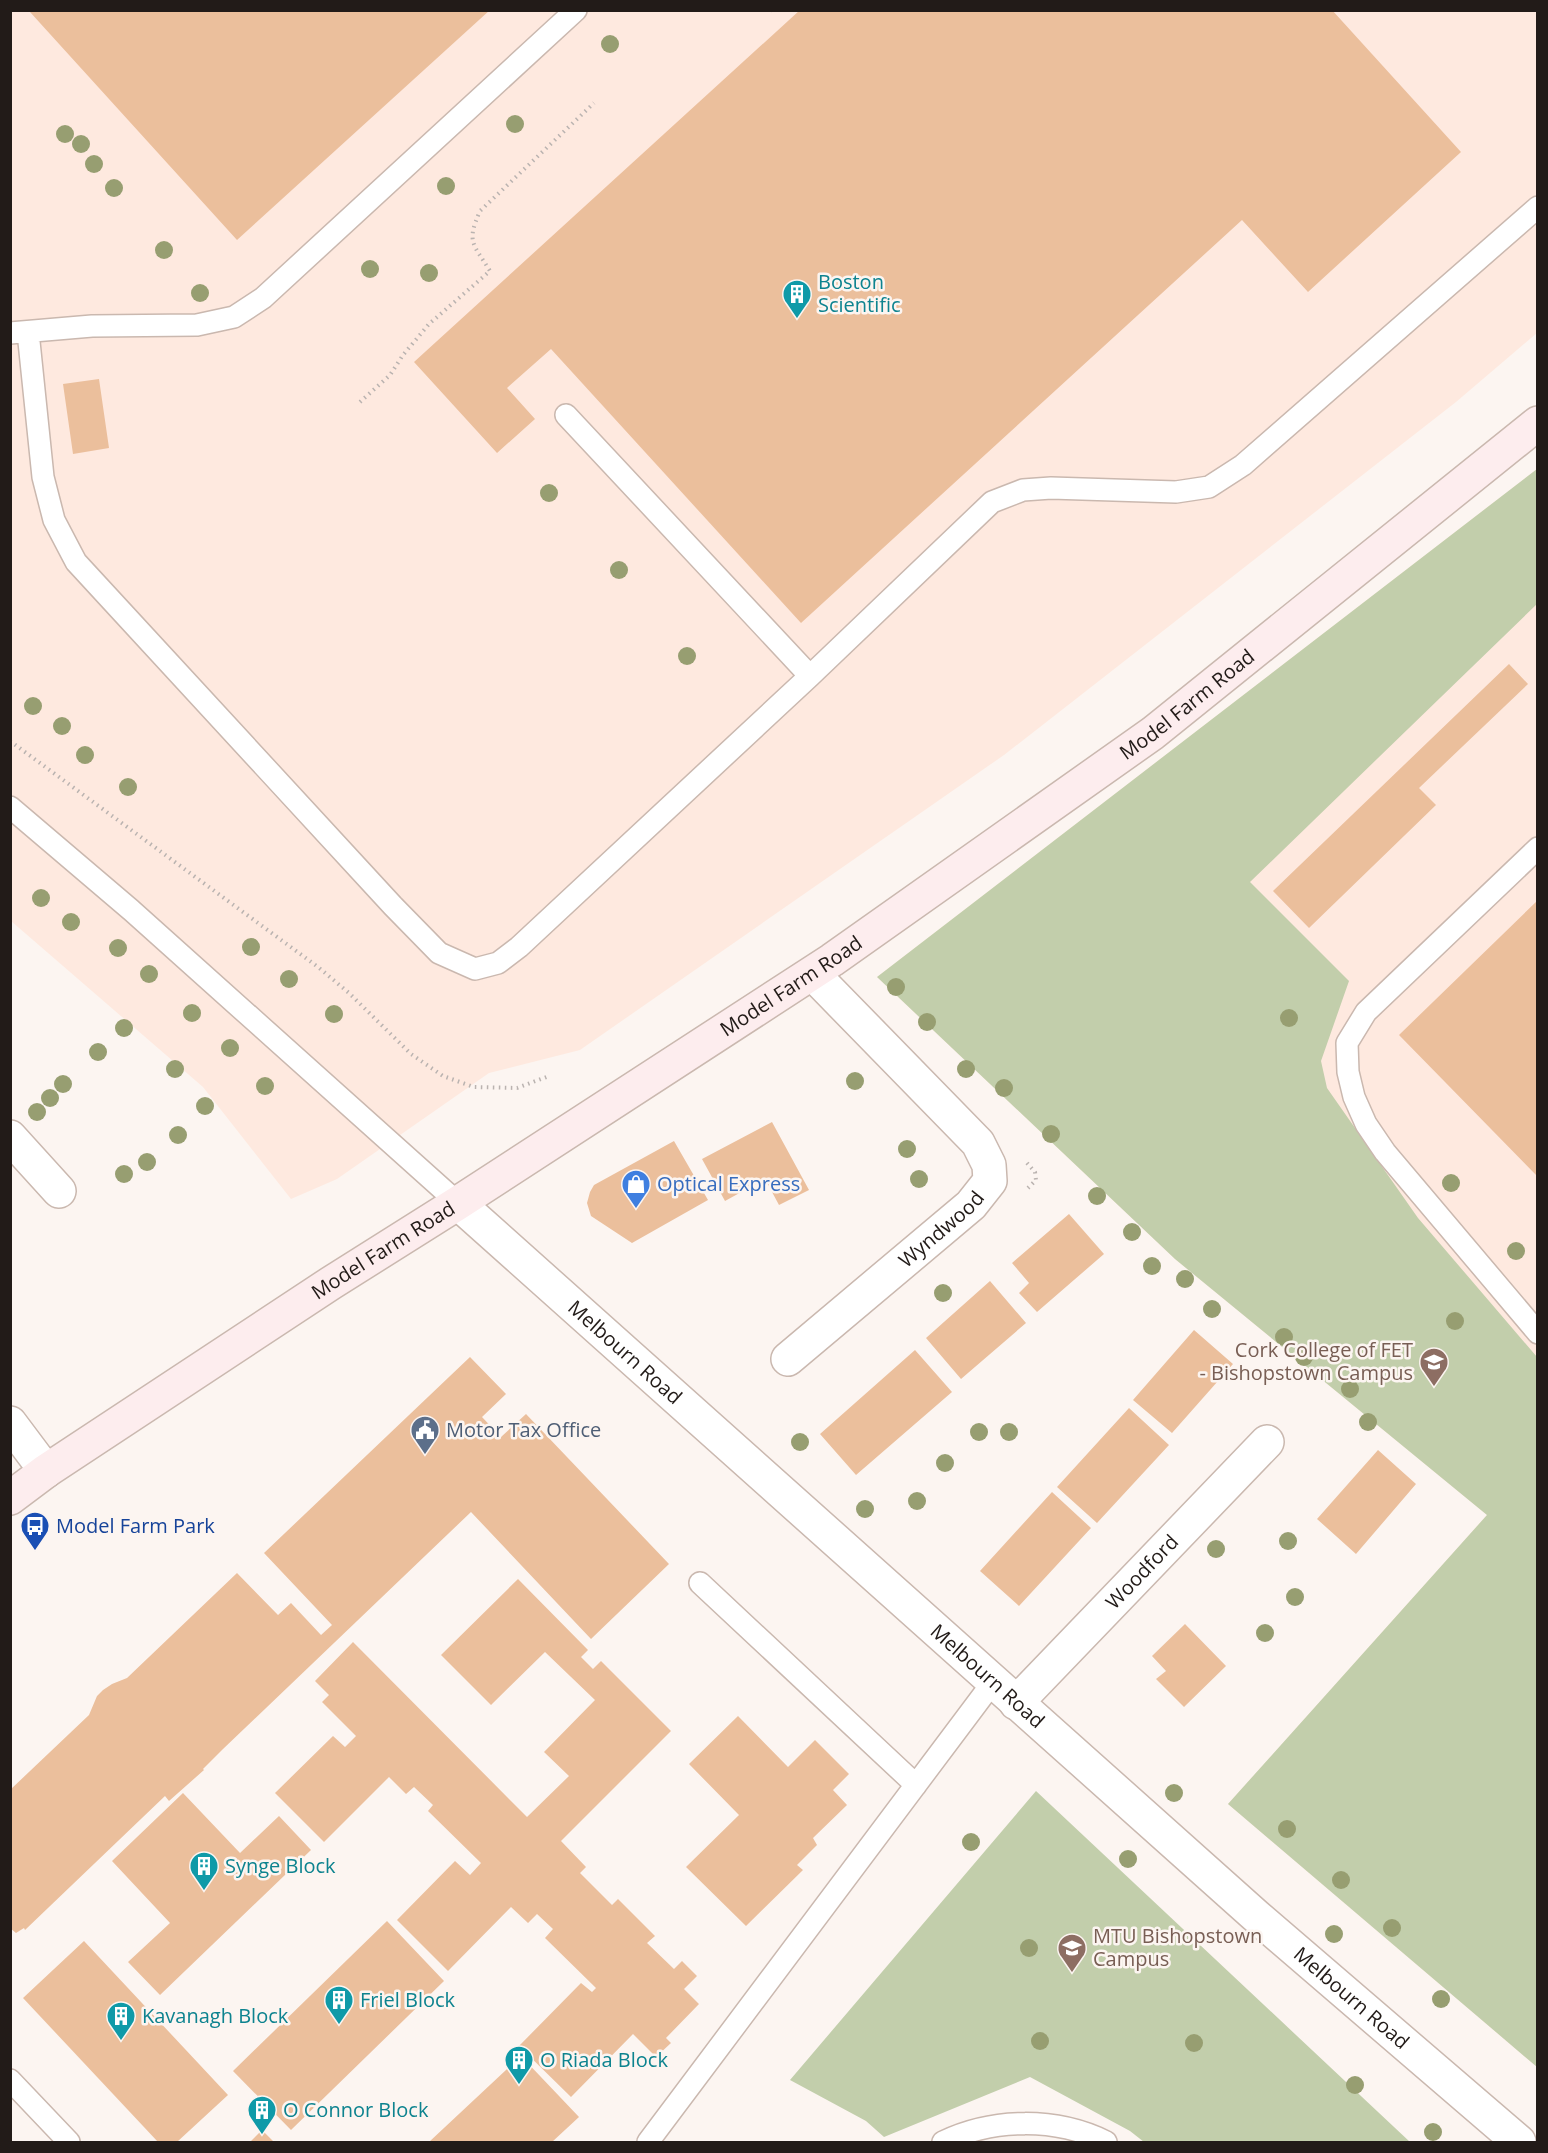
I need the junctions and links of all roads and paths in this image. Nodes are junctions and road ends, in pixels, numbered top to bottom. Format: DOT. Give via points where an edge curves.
graph roads {
  1 [pos="576,10"];
  2 [pos="594,103"];
  3 [pos="1538,207"];
  4 [pos="19,333"];
  5 [pos="360,402"];
  6 [pos="566,415"];
  7 [pos="1538,423"];
  8 [pos="810,676"];
  9 [pos="10,741"];
  10 [pos="10,807"];
  11 [pos="1538,848"];
  12 [pos="813,974"];
  13 [pos="549,1076"];
  14 [pos="10,1137"];
  15 [pos="1025,1160"];
  16 [pos="59,1191"];
  17 [pos="1020,1196"];
  18 [pos="458,1203"];
  19 [pos="1538,1333"];
  20 [pos="788,1359"];
  21 [pos="10,1423"];
  22 [pos="1267,1442"];
  23 [pos="46,1471"];
  24 [pos="10,1498"];
  25 [pos="700,1583"];
  26 [pos="1005,1693"];
  27 [pos="916,1785"];
  28 [pos="10,2080"];
  29 [pos="69,2142"];
  30 [pos="648,2142"];
  31 [pos="943,2142"];
  32 [pos="1106,2142"];
  33 [pos="1519,2142"];
  1 -- 4 [label="lane" via="263,297 234,317 197,326 92,326"];
  2 -- 5 [label="path" via="480,211 472,230 473,243 490,271 429,324 390,375"];
  3 -- 8 [label="lane" via="1243,465 1209,487 1176,492 1051,488 1023,490 992,502"];
  4 -- 8 [label="lane" via="43,477 54,520 76,562 393,906 439,953 457,963 475,969 498,963 519,947"];
  6 -- 8 [label="lane"];
  7 -- 12 [label="main road, Model Farm Road" via="1152,733"];
  9 -- 13 [label="path" via="318,967 411,1054 443,1076 474,1087 517,1088"];
  10 -- 18 [label="lane"];
  11 -- 19 [label="lane" via="1366,1012 1347,1043 1348,1072 1366,1124 1385,1152"];
  12 -- 18 [label="main road, Model Farm Road"];
  12 -- 20 [label="street, Wyndwood" via="978,1143 989,1165 990,1181 971,1204"];
  14 -- 16 [label="street"];
  15 -- 17 [label="path" via="1036,1180"];
  18 -- 23 [label="main road, Model Farm Road"];
  18 -- 26 [label="street, Melbourn Road"];
  21 -- 23 [label="street"];
  22 -- 26 [label="street, Woodford"];
  23 -- 24 [label="main road, Model Farm Road"];
  25 -- 27 [label="lane"];
  26 -- 27 [label="lane"];
  26 -- 33 [label="street, Melbourn Road"];
  27 -- 30 [label="lane"];
  28 -- 29 [label="lane"];
  31 -- 32 [label="lane" via="988,2126 1032,2123"];
}
